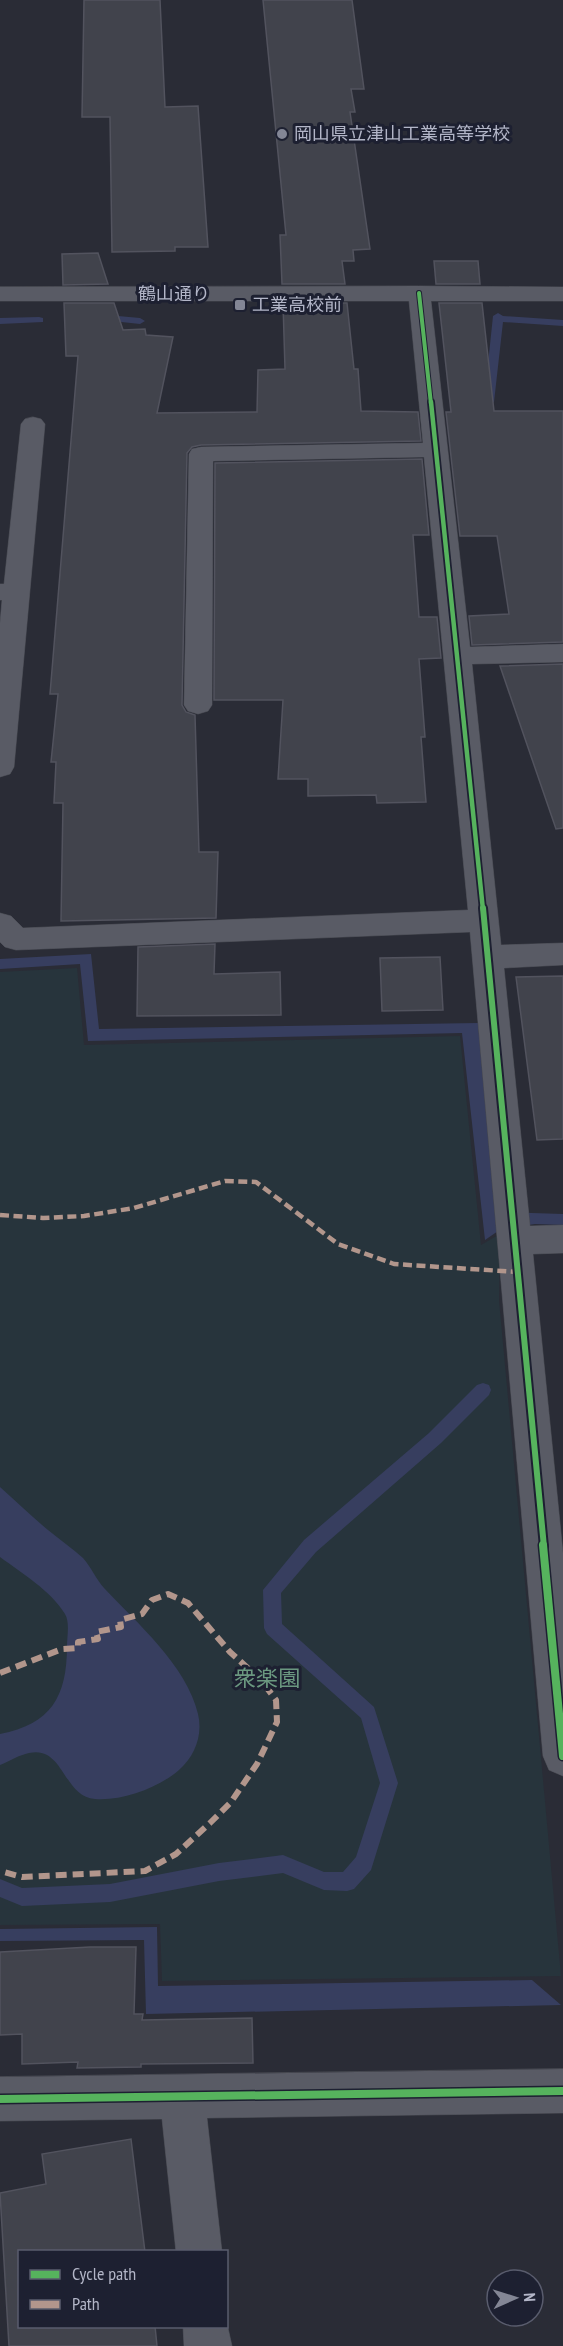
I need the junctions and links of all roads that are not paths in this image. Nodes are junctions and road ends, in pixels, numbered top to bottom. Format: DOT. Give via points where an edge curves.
graph roads {
  1 [pos="418,293"];
  2 [pos="0,294"];
  3 [pos="563,294"];
  4 [pos="33,424"];
  5 [pos="436,450"];
  6 [pos="8,592"];
  7 [pos="563,653"];
  8 [pos="458,656"];
  9 [pos="198,705"];
  10 [pos="0,767"];
  11 [pos="483,920"];
  12 [pos="0,924"];
  13 [pos="563,954"];
  14 [pos="487,957"];
  15 [pos="563,1239"];
  16 [pos="516,1240"];
  17 [pos="563,1756"];
  18 [pos="563,2091"];
  19 [pos="182,2097"];
  20 [pos="0,2099"];
  21 [pos="198,2250"];
  22 [pos="206,2328"];
  23 [pos="208,2346"];
  1 -- 2 [label="street, 鶴山通り"];
  1 -- 3 [label="street, 鶴山通り"];
  1 -- 5 [label="street"];
  4 -- 6 [label="street"];
  5 -- 8 [label="street"];
  5 -- 9 [label="street" via="201,453"];
  6 -- 10 [label="street"];
  7 -- 8 [label="street"];
  8 -- 11 [label="street"];
  11 -- 12 [label="street" via="16,939"];
  11 -- 14 [label="street"];
  13 -- 14 [label="street"];
  14 -- 16 [label="street"];
  15 -- 16 [label="street"];
  16 -- 17 [label="street"];
  18 -- 19 [label="street"];
  19 -- 20 [label="street"];
  19 -- 21 [label="street"];
  22 -- 23 [label="street"];
}
